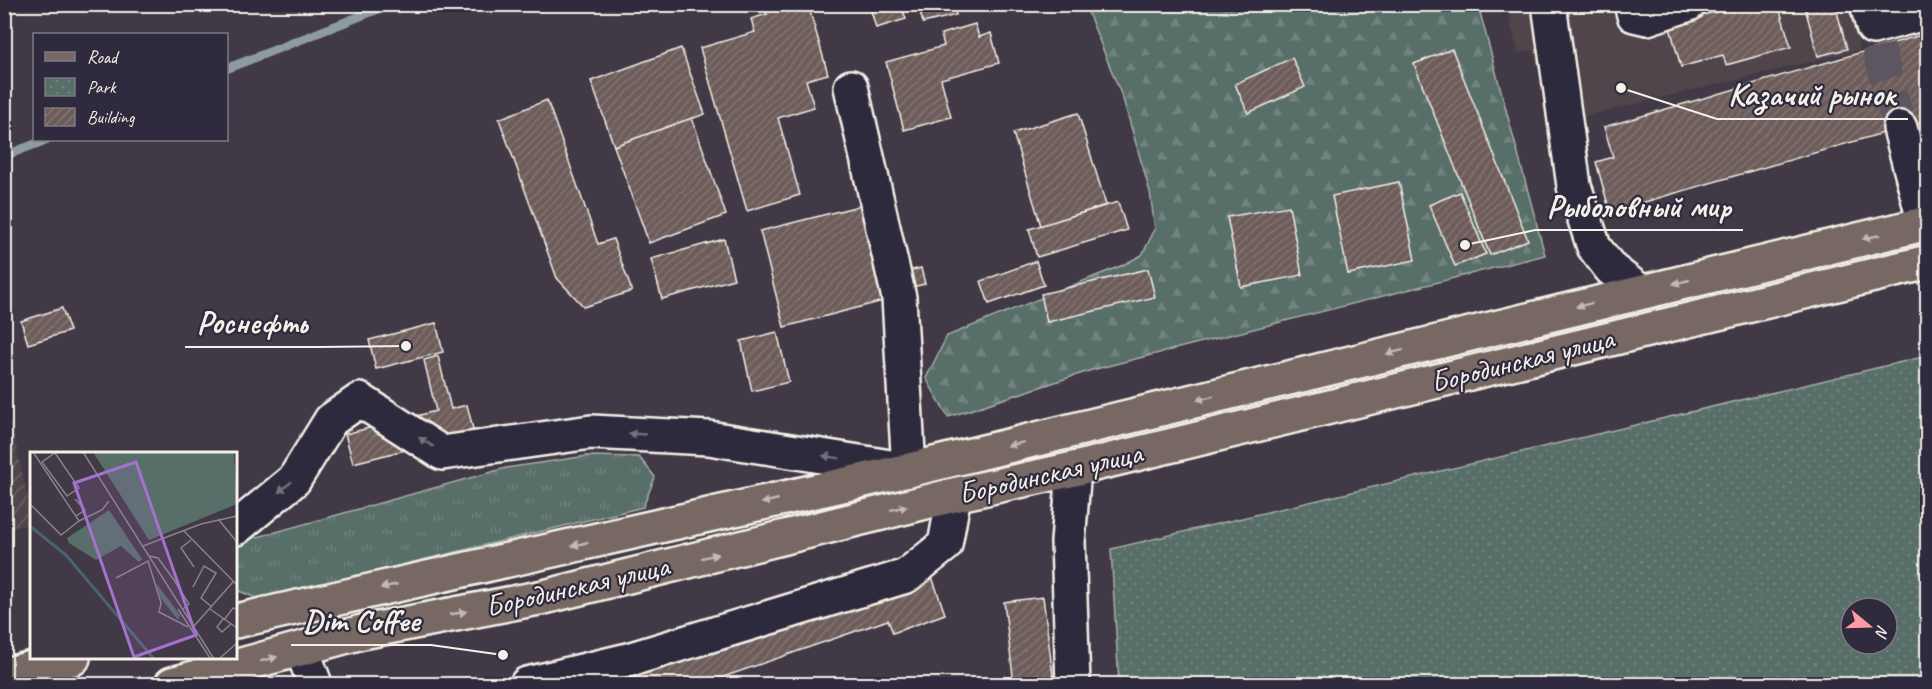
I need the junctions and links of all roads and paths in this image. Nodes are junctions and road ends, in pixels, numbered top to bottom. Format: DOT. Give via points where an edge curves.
graph roads {
  1 [pos="1549,4"];
  2 [pos="1631,4"];
  3 [pos="1689,4"];
  4 [pos="1928,12"];
  5 [pos="1872,26"];
  6 [pos="851,87"];
  7 [pos="1900,128"];
  8 [pos="1926,224"];
  9 [pos="1928,262"];
  10 [pos="1641,292"];
  11 [pos="1074,469"];
  12 [pos="909,470"];
  13 [pos="954,495"];
  14 [pos="237,527"];
  15 [pos="237,621"];
  16 [pos="302,650"];
  17 [pos="65,659"];
  18 [pos="4,675"];
  19 [pos="172,684"];
  20 [pos="315,684"];
  21 [pos="527,684"];
  22 [pos="1073,684"];
  1 -- 10 [label="street" via="1574,186 1594,247 1611,269"];
  2 -- 3 [label="street" via="1634,15 1647,18"];
  4 -- 5 [label="street"];
  6 -- 12 [label="street" via="899,298"];
  7 -- 8 [label="street"];
  8 -- 10 [label="main road, Бородинская улица, one-way"];
  9 -- 11 [label="main road, Бородинская улица"];
  10 -- 12 [label="main road, Бородинская улица, one-way"];
  11 -- 13 [label="main road, Бородинская улица"];
  11 -- 22 [label="street" via="1068,542"];
  12 -- 14 [label="street, one-way" via="709,438 591,432 442,453 360,400 331,420 294,480"];
  12 -- 15 [label="main road, Бородинская улица, one-way"];
  16 -- 13 [label="main road, Бородинская улица, one-way" via="362,632 544,597"];
  13 -- 21 [label="street" via="945,545 906,576 628,660"];
  19 -- 16 [label="main road, Бородинская улица, one-way"];
  16 -- 20 [label="street"];
  17 -- 18 [label="main road"];
}
